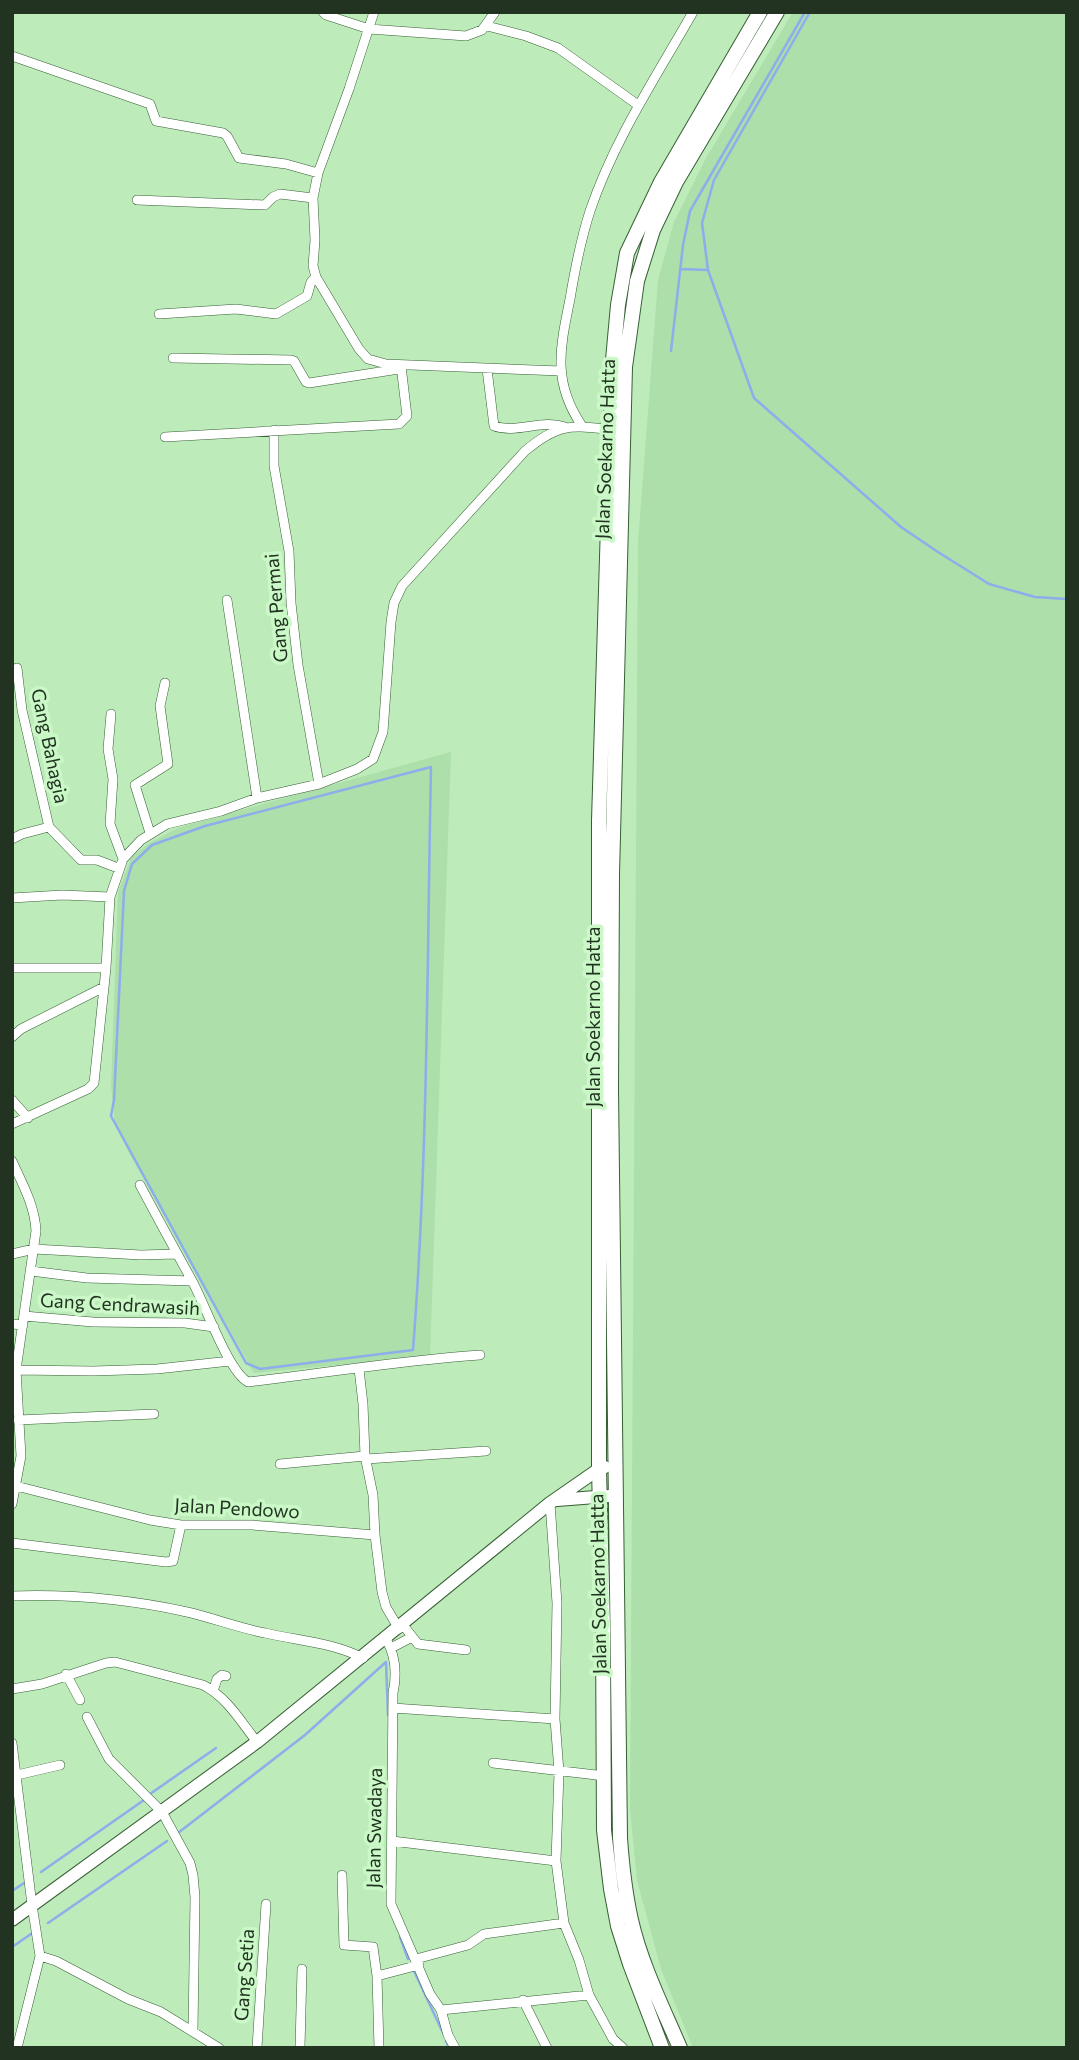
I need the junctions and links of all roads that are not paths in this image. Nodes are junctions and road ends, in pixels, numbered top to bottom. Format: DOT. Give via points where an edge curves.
graph roads {
  1 [pos="323,12"];
  2 [pos="374,12"];
  3 [pos="495,12"];
  4 [pos="693,12"];
  5 [pos="761,12"];
  6 [pos="777,12"];
  7 [pos="487,26"];
  8 [pos="369,29"];
  9 [pos="12,56"];
  10 [pos="638,105"];
  11 [pos="317,173"];
  12 [pos="313,198"];
  13 [pos="137,200"];
  14 [pos="316,277"];
  15 [pos="159,314"];
  16 [pos="173,358"];
  17 [pos="401,367"];
  18 [pos="487,369"];
  19 [pos="561,371"];
  20 [pos="582,426"];
  21 [pos="565,427"];
  22 [pos="274,430"];
  23 [pos="618,431"];
  24 [pos="165,437"];
  25 [pos="228,600"];
  26 [pos="17,668"];
  27 [pos="165,682"];
  28 [pos="111,714"];
  29 [pos="319,784"];
  30 [pos="257,798"];
  31 [pos="49,827"];
  32 [pos="150,833"];
  33 [pos="12,839"];
  34 [pos="120,863"];
  35 [pos="110,897"];
  36 [pos="12,898"];
  37 [pos="12,968"];
  38 [pos="106,968"];
  39 [pos="104,987"];
  40 [pos="12,1037"];
  41 [pos="12,1100"];
  42 [pos="28,1118"];
  43 [pos="12,1124"];
  44 [pos="12,1161"];
  45 [pos="140,1185"];
  46 [pos="34,1250"];
  47 [pos="12,1254"];
  48 [pos="176,1254"];
  49 [pos="31,1271"];
  50 [pos="192,1281"];
  51 [pos="24,1321"];
  52 [pos="12,1324"];
  53 [pos="214,1327"];
  54 [pos="480,1355"];
  55 [pos="230,1361"];
  56 [pos="359,1369"];
  57 [pos="16,1370"];
  58 [pos="15,1387"];
  59 [pos="154,1414"];
  60 [pos="18,1420"];
  61 [pos="15,1432"];
  62 [pos="485,1451"];
  63 [pos="366,1458"];
  64 [pos="280,1464"];
  65 [pos="616,1464"];
  66 [pos="599,1469"];
  67 [pos="15,1485"];
  68 [pos="600,1496"];
  69 [pos="616,1497"];
  70 [pos="551,1502"];
  71 [pos="12,1504"];
  72 [pos="181,1525"];
  73 [pos="375,1535"];
  74 [pos="12,1544"];
  75 [pos="12,1596"];
  76 [pos="401,1627"];
  77 [pos="412,1637"];
  78 [pos="388,1643"];
  79 [pos="466,1650"];
  80 [pos="363,1658"];
  81 [pos="66,1674"];
  82 [pos="226,1676"];
  83 [pos="12,1689"];
  84 [pos="214,1691"];
  85 [pos="80,1700"];
  86 [pos="393,1708"];
  87 [pos="87,1717"];
  88 [pos="555,1719"];
  89 [pos="257,1742"];
  90 [pos="12,1743"];
  91 [pos="493,1763"];
  92 [pos="60,1765"];
  93 [pos="559,1772"];
  94 [pos="17,1775"];
  95 [pos="605,1776"];
  96 [pos="162,1812"];
  97 [pos="392,1841"];
  98 [pos="556,1861"];
  99 [pos="342,1875"];
  100 [pos="266,1904"];
  101 [pos="32,1905"];
  102 [pos="12,1920"];
  103 [pos="564,1923"];
  104 [pos="40,1956"];
  105 [pos="418,1962"];
  106 [pos="302,1969"];
  107 [pos="377,1976"];
  108 [pos="589,1994"];
  109 [pos="523,2000"];
  110 [pos="441,2010"];
  111 [pos="193,2031"];
  112 [pos="17,2048"];
  113 [pos="219,2048"];
  114 [pos="257,2048"];
  115 [pos="300,2048"];
  116 [pos="379,2048"];
  117 [pos="455,2048"];
  118 [pos="547,2048"];
  119 [pos="623,2048"];
  120 [pos="662,2048"];
  121 [pos="680,2048"];
  1 -- 8 [label="street"];
  2 -- 8 [label="street"];
  3 -- 7 [label="street"];
  4 -- 10 [label="street"];
  5 -- 23 [label="highway, Jalan Soekarno Hatta" via="667,172 627,253 615,333"];
  6 -- 23 [label="highway, Jalan Soekarno Hatta" via="676,182 645,252"];
  7 -- 8 [label="street" via="466,36"];
  7 -- 10 [label="street" via="558,48"];
  8 -- 11 [label="street"];
  9 -- 11 [label="street" via="150,104 156,121 223,133 239,158"];
  10 -- 19 [label="street" via="590,211 565,324"];
  11 -- 12 [label="street"];
  12 -- 13 [label="street" via="280,194 265,205"];
  12 -- 14 [label="street"];
  14 -- 15 [label="street" via="307,296 276,314 236,309"];
  14 -- 17 [label="street" via="363,354"];
  16 -- 17 [label="street" via="291,360 309,383"];
  17 -- 18 [label="street"];
  17 -- 22 [label="street" via="407,416 403,422"];
  18 -- 19 [label="street"];
  18 -- 21 [label="street" via="494,426"];
  19 -- 20 [label="street" via="570,408"];
  20 -- 21 [label="street"];
  20 -- 23 [label="street"];
  21 -- 29 [label="street" via="525,451 402,586 391,622 387,700 377,754 368,764"];
  22 -- 24 [label="street"];
  22 -- 29 [label="street, Gang Permai" via="298,665"];
  23 -- 65 [label="highway, Jalan Soekarno Hatta" via="612,874"];
  23 -- 66 [label="highway, Jalan Soekarno Hatta" via="599,821"];
  25 -- 30 [label="street"];
  26 -- 31 [label="street, Gang Bahagia"];
  27 -- 32 [label="street" via="160,706 168,764 135,785"];
  28 -- 34 [label="street" via="110,824"];
  29 -- 30 [label="street"];
  30 -- 32 [label="street"];
  31 -- 33 [label="street"];
  31 -- 34 [label="street, Gang Bahagia" via="81,860"];
  32 -- 34 [label="street"];
  34 -- 35 [label="street"];
  35 -- 36 [label="street"];
  35 -- 38 [label="street"];
  37 -- 38 [label="street"];
  38 -- 39 [label="street"];
  39 -- 40 [label="street"];
  39 -- 42 [label="street" via="94,1083"];
  41 -- 42 [label="street"];
  42 -- 43 [label="street"];
  44 -- 46 [label="street" via="35,1220"];
  45 -- 48 [label="street"];
  46 -- 47 [label="street"];
  46 -- 48 [label="street"];
  46 -- 49 [label="street"];
  48 -- 50 [label="street"];
  49 -- 50 [label="street" via="87,1278"];
  49 -- 51 [label="street"];
  50 -- 53 [label="street"];
  51 -- 52 [label="street, Gang Cendrawasih"];
  51 -- 53 [label="street, Gang Cendrawasih"];
  51 -- 57 [label="street"];
  53 -- 55 [label="street"];
  54 -- 56 [label="street"];
  55 -- 56 [label="street" via="248,1382"];
  55 -- 57 [label="street" via="93,1371"];
  56 -- 63 [label="street"];
  57 -- 58 [label="street"];
  58 -- 60 [label="street"];
  59 -- 60 [label="street"];
  60 -- 61 [label="street"];
  61 -- 67 [label="street" via="21,1456"];
  62 -- 63 [label="street"];
  63 -- 64 [label="street"];
  63 -- 73 [label="street"];
  65 -- 66 [label="main road"];
  65 -- 69 [label="highway, Jalan Soekarno Hatta"];
  66 -- 68 [label="highway, Jalan Soekarno Hatta"];
  66 -- 70 [label="main road"];
  67 -- 71 [label="street"];
  67 -- 72 [label="street, Jalan Pendowo"];
  68 -- 69 [label="main road"];
  68 -- 70 [label="main road"];
  68 -- 95 [label="highway, Jalan Soekarno Hatta"];
  69 -- 121 [label="highway, Jalan Soekarno Hatta" via="623,1874 635,1932"];
  70 -- 76 [label="main road"];
  70 -- 88 [label="street" via="557,1603"];
  72 -- 73 [label="street, Jalan Pendowo" via="252,1525"];
  72 -- 74 [label="street" via="173,1561 166,1562"];
  73 -- 76 [label="street" via="386,1607"];
  75 -- 80 [label="street" via="104,1597 144,1603 328,1644"];
  76 -- 77 [label="street"];
  76 -- 78 [label="main road"];
  77 -- 78 [label="street"];
  77 -- 79 [label="street" via="424,1646"];
  78 -- 80 [label="main road"];
  78 -- 86 [label="street, Jalan Swadaya" via="396,1678"];
  80 -- 89 [label="main road"];
  81 -- 83 [label="street"];
  81 -- 84 [label="street" via="115,1662"];
  81 -- 85 [label="street"];
  82 -- 84 [label="street" via="217,1679"];
  84 -- 89 [label="street"];
  86 -- 88 [label="street"];
  86 -- 97 [label="street, Jalan Swadaya"];
  87 -- 96 [label="street" via="109,1759"];
  88 -- 93 [label="street"];
  89 -- 96 [label="main road"];
  90 -- 94 [label="street"];
  91 -- 93 [label="street"];
  92 -- 94 [label="street"];
  93 -- 95 [label="street"];
  93 -- 98 [label="street"];
  94 -- 101 [label="street"];
  95 -- 120 [label="highway, Jalan Soekarno Hatta" via="604,1830 618,1926"];
  96 -- 101 [label="main road"];
  96 -- 111 [label="street" via="193,1875"];
  97 -- 98 [label="street"];
  97 -- 105 [label="street, Jalan Swadaya" via="391,1904"];
  98 -- 103 [label="street"];
  99 -- 107 [label="street" via="344,1945 373,1947"];
  100 -- 114 [label="street, Gang Setia"];
  101 -- 102 [label="main road"];
  101 -- 104 [label="street"];
  103 -- 105 [label="street" via="484,1934 468,1945"];
  103 -- 108 [label="street"];
  104 -- 111 [label="street"];
  104 -- 112 [label="street"];
  105 -- 107 [label="street"];
  105 -- 110 [label="street, Jalan Swadaya"];
  106 -- 115 [label="street"];
  107 -- 116 [label="street"];
  108 -- 109 [label="street"];
  108 -- 119 [label="street" via="613,2039"];
  109 -- 110 [label="street"];
  109 -- 118 [label="street"];
  110 -- 117 [label="street, Jalan Swadaya"];
  111 -- 113 [label="street"];
}
